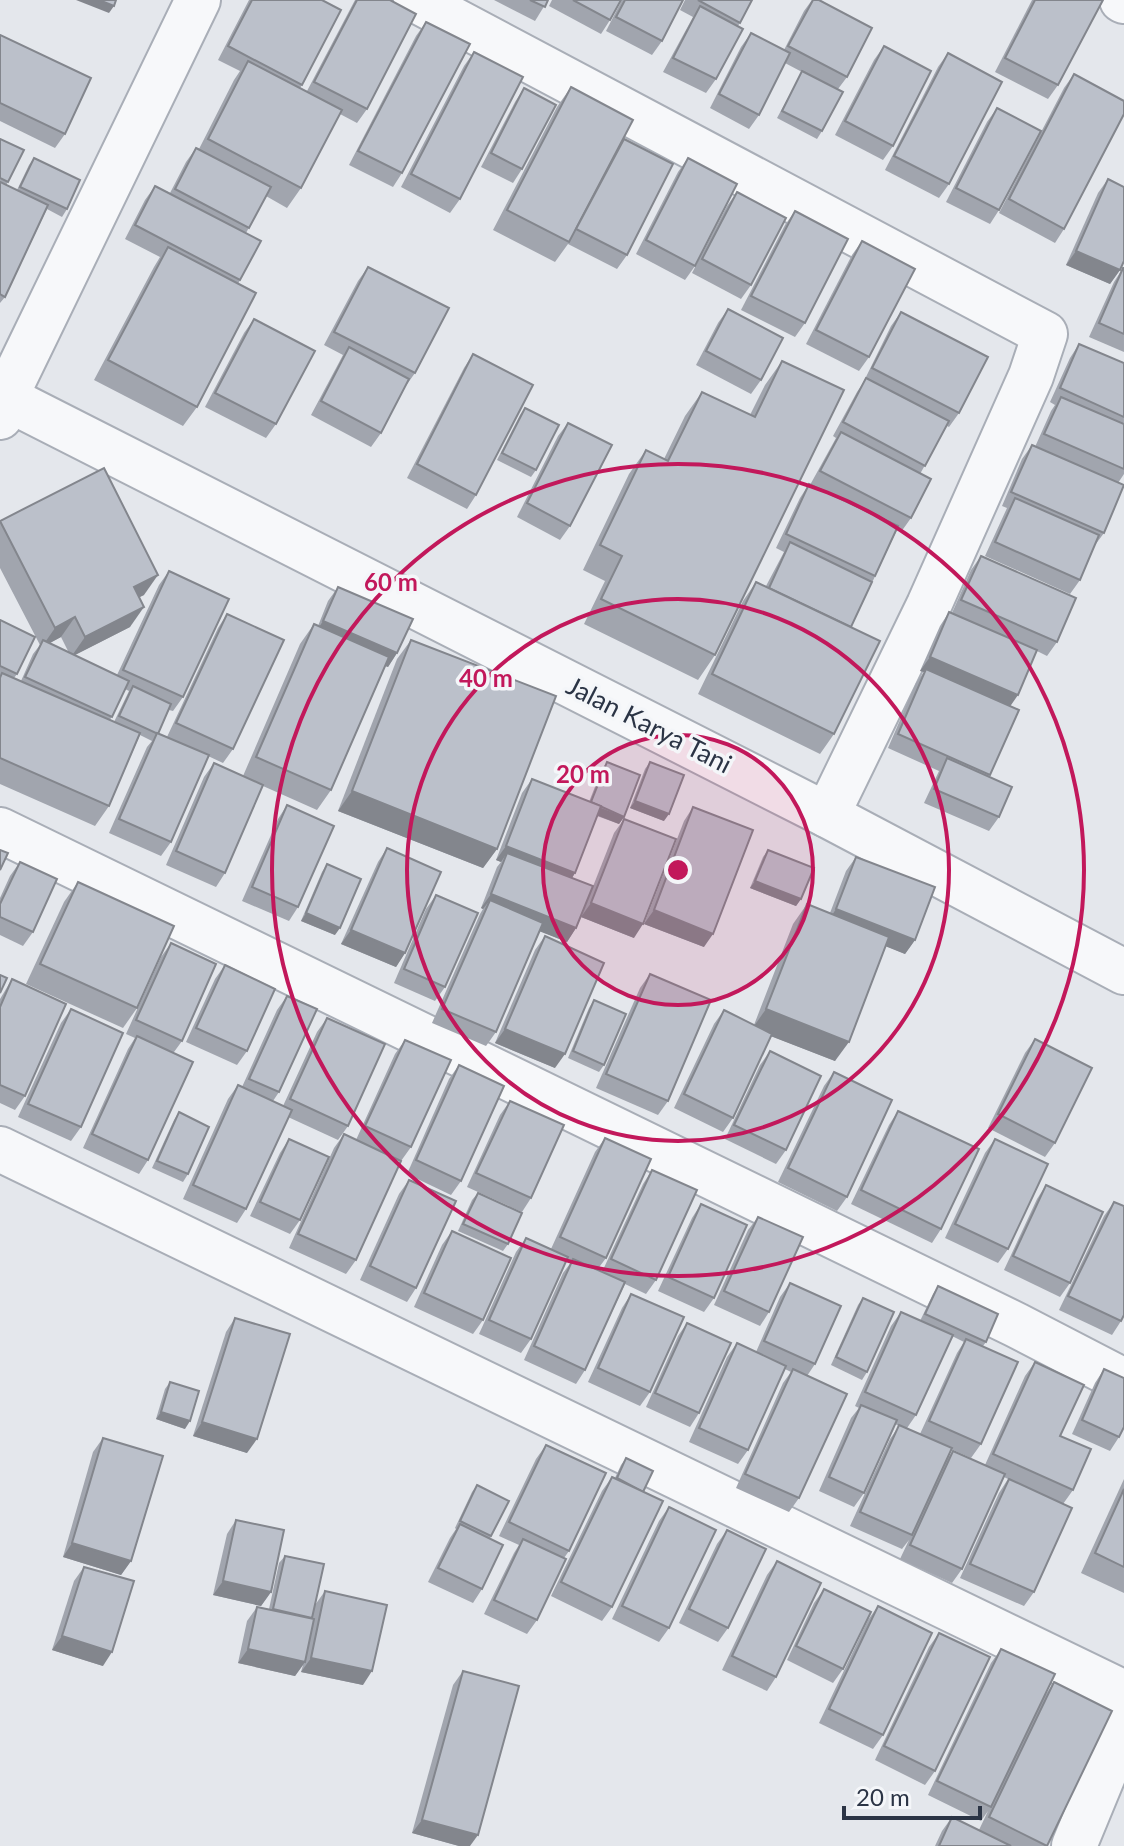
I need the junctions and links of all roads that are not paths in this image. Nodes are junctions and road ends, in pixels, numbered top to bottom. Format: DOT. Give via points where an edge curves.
graph roads {
  1 [pos="198,0"];
  2 [pos="416,0"];
  3 [pos="1045,334"];
  4 [pos="1084,353"];
  5 [pos="2,403"];
  6 [pos="827,815"];
  7 [pos="0,830"];
  8 [pos="1124,972"];
  9 [pos="0,1149"];
  10 [pos="1124,1381"];
  11 [pos="1124,1693"];
  12 [pos="1124,1725"];
  13 [pos="1074,1846"];
  1 -- 5 [label="street"];
  2 -- 3 [label="street"];
  3 -- 4 [label="street"];
  3 -- 6 [label="street" via="935,592"];
  5 -- 6 [label="street, Jalan Karya Tani"];
  6 -- 8 [label="street, Jalan Karya Tani"];
  7 -- 10 [label="street"];
  9 -- 11 [label="street"];
  12 -- 13 [label="street"];
}
